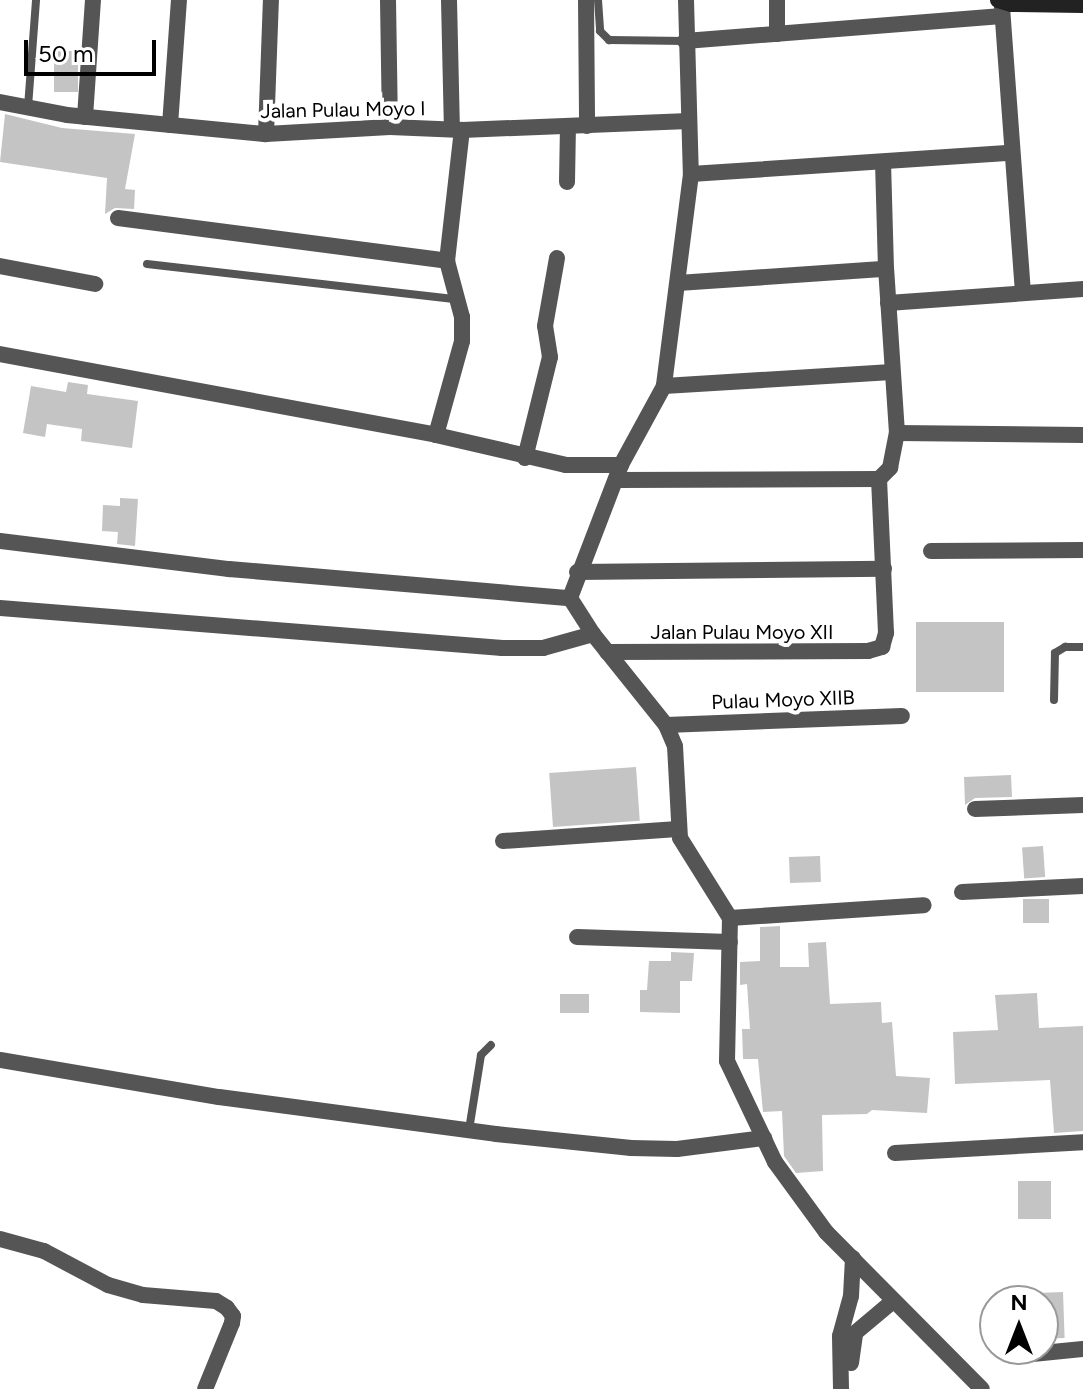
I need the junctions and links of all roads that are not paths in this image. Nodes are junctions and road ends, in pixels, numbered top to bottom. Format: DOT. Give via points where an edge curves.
graph roads {
  1 [pos="36,0"];
  2 [pos="93,0"];
  3 [pos="179,0"];
  4 [pos="271,0"];
  5 [pos="388,0"];
  6 [pos="449,0"];
  7 [pos="586,0"];
  8 [pos="598,0"];
  9 [pos="686,0"];
  10 [pos="777,0"];
  11 [pos="1083,5"];
  12 [pos="1001,6"];
  13 [pos="777,34"];
  14 [pos="685,41"];
  15 [pos="0,102"];
  16 [pos="28,107"];
  17 [pos="85,117"];
  18 [pos="689,121"];
  19 [pos="170,125"];
  20 [pos="587,126"];
  21 [pos="390,127"];
  22 [pos="568,127"];
  23 [pos="457,129"];
  24 [pos="266,134"];
  25 [pos="1010,153"];
  26 [pos="883,162"];
  27 [pos="691,174"];
  28 [pos="567,182"];
  29 [pos="118,218"];
  30 [pos="557,258"];
  31 [pos="447,261"];
  32 [pos="147,264"];
  33 [pos="0,266"];
  34 [pos="886,269"];
  35 [pos="678,283"];
  36 [pos="95,284"];
  37 [pos="1083,289"];
  38 [pos="1023,292"];
  39 [pos="456,299"];
  40 [pos="888,303"];
  41 [pos="0,354"];
  42 [pos="892,372"];
  43 [pos="664,386"];
  44 [pos="897,433"];
  45 [pos="436,435"];
  46 [pos="1083,435"];
  47 [pos="525,458"];
  48 [pos="612,469"];
  49 [pos="879,479"];
  50 [pos="0,541"];
  51 [pos="1083,550"];
  52 [pos="931,551"];
  53 [pos="884,569"];
  54 [pos="577,572"];
  55 [pos="570,598"];
  56 [pos="0,608"];
  57 [pos="593,634"];
  58 [pos="1083,647"];
  59 [pos="607,652"];
  60 [pos="1054,700"];
  61 [pos="902,716"];
  62 [pos="666,725"];
  63 [pos="1083,805"];
  64 [pos="975,809"];
  65 [pos="670,829"];
  66 [pos="503,841"];
  67 [pos="1083,886"];
  68 [pos="962,892"];
  69 [pos="924,905"];
  70 [pos="730,918"];
  71 [pos="577,937"];
  72 [pos="730,942"];
  73 [pos="491,1045"];
  74 [pos="0,1060"];
  75 [pos="469,1131"];
  76 [pos="764,1138"];
  77 [pos="1083,1142"];
  78 [pos="895,1153"];
  79 [pos="0,1239"];
  80 [pos="853,1258"];
  81 [pos="887,1307"];
  82 [pos="1083,1349"];
  83 [pos="1059,1351"];
  84 [pos="205,1389"];
  85 [pos="841,1389"];
  86 [pos="851,1389"];
  87 [pos="982,1389"];
  1 -- 16 [label="lane"];
  2 -- 17 [label="street"];
  3 -- 19 [label="street"];
  4 -- 24 [label="street"];
  5 -- 21 [label="street"];
  6 -- 23 [label="street"];
  7 -- 20 [label="street"];
  8 -- 14 [label="lane" via="600,31 609,40"];
  9 -- 14 [label="street"];
  10 -- 13 [label="street"];
  11 -- 12 [label="street"];
  12 -- 13 [label="street"];
  12 -- 25 [label="street"];
  13 -- 14 [label="street"];
  14 -- 18 [label="street"];
  15 -- 16 [label="street, Jalan Pulau Moyo I"];
  16 -- 17 [label="street, Jalan Pulau Moyo I"];
  17 -- 19 [label="street, Jalan Pulau Moyo I"];
  18 -- 20 [label="street, Jalan Pulau Moyo I"];
  18 -- 27 [label="street"];
  19 -- 24 [label="street, Jalan Pulau Moyo I"];
  20 -- 22 [label="street, Jalan Pulau Moyo I"];
  21 -- 23 [label="street, Jalan Pulau Moyo I"];
  21 -- 24 [label="street, Jalan Pulau Moyo I"];
  22 -- 23 [label="street, Jalan Pulau Moyo I"];
  22 -- 28 [label="street"];
  23 -- 31 [label="street"];
  25 -- 26 [label="street"];
  25 -- 38 [label="street"];
  26 -- 27 [label="street"];
  26 -- 34 [label="street"];
  27 -- 35 [label="street"];
  29 -- 31 [label="street"];
  30 -- 47 [label="street" via="545,326 550,357"];
  31 -- 39 [label="street"];
  32 -- 39 [label="lane"];
  33 -- 36 [label="street"];
  34 -- 35 [label="street"];
  34 -- 40 [label="street"];
  35 -- 43 [label="street"];
  37 -- 38 [label="street"];
  38 -- 40 [label="street"];
  39 -- 45 [label="street" via="462,341"];
  40 -- 42 [label="street"];
  41 -- 45 [label="street"];
  42 -- 43 [label="street"];
  42 -- 44 [label="street"];
  43 -- 48 [label="street"];
  44 -- 46 [label="street"];
  44 -- 49 [label="street" via="890,468"];
  45 -- 47 [label="street"];
  47 -- 48 [label="street"];
  48 -- 49 [label="street"];
  48 -- 54 [label="street"];
  49 -- 53 [label="street"];
  50 -- 55 [label="street" via="245,571"];
  51 -- 52 [label="street"];
  53 -- 54 [label="street"];
  53 -- 59 [label="street, Jalan Pulau Moyo XII" via="886,633 876,650"];
  54 -- 55 [label="street"];
  55 -- 57 [label="street"];
  56 -- 57 [label="street" via="502,648 543,648"];
  57 -- 59 [label="street"];
  58 -- 60 [label="lane" via="1055,653"];
  59 -- 62 [label="street"];
  61 -- 62 [label="street, Pulau Moyo XIIB"];
  62 -- 65 [label="street" via="675,746 679,782"];
  63 -- 64 [label="street"];
  65 -- 66 [label="street"];
  65 -- 70 [label="street"];
  67 -- 68 [label="street"];
  69 -- 70 [label="street"];
  70 -- 72 [label="street"];
  71 -- 72 [label="street"];
  72 -- 76 [label="street" via="727,1061"];
  73 -- 75 [label="lane" via="481,1055"];
  74 -- 75 [label="street"];
  75 -- 76 [label="street" via="631,1148 677,1149"];
  76 -- 80 [label="street" via="805,1207"];
  77 -- 78 [label="street"];
  79 -- 84 [label="street" via="44,1251 108,1285 143,1295 216,1301 227,1308 232,1323"];
  80 -- 81 [label="street"];
  80 -- 85 [label="street" via="851,1296 840,1336"];
  81 -- 86 [label="street" via="852,1338"];
  81 -- 87 [label="street"];
  82 -- 83 [label="street"];
}
